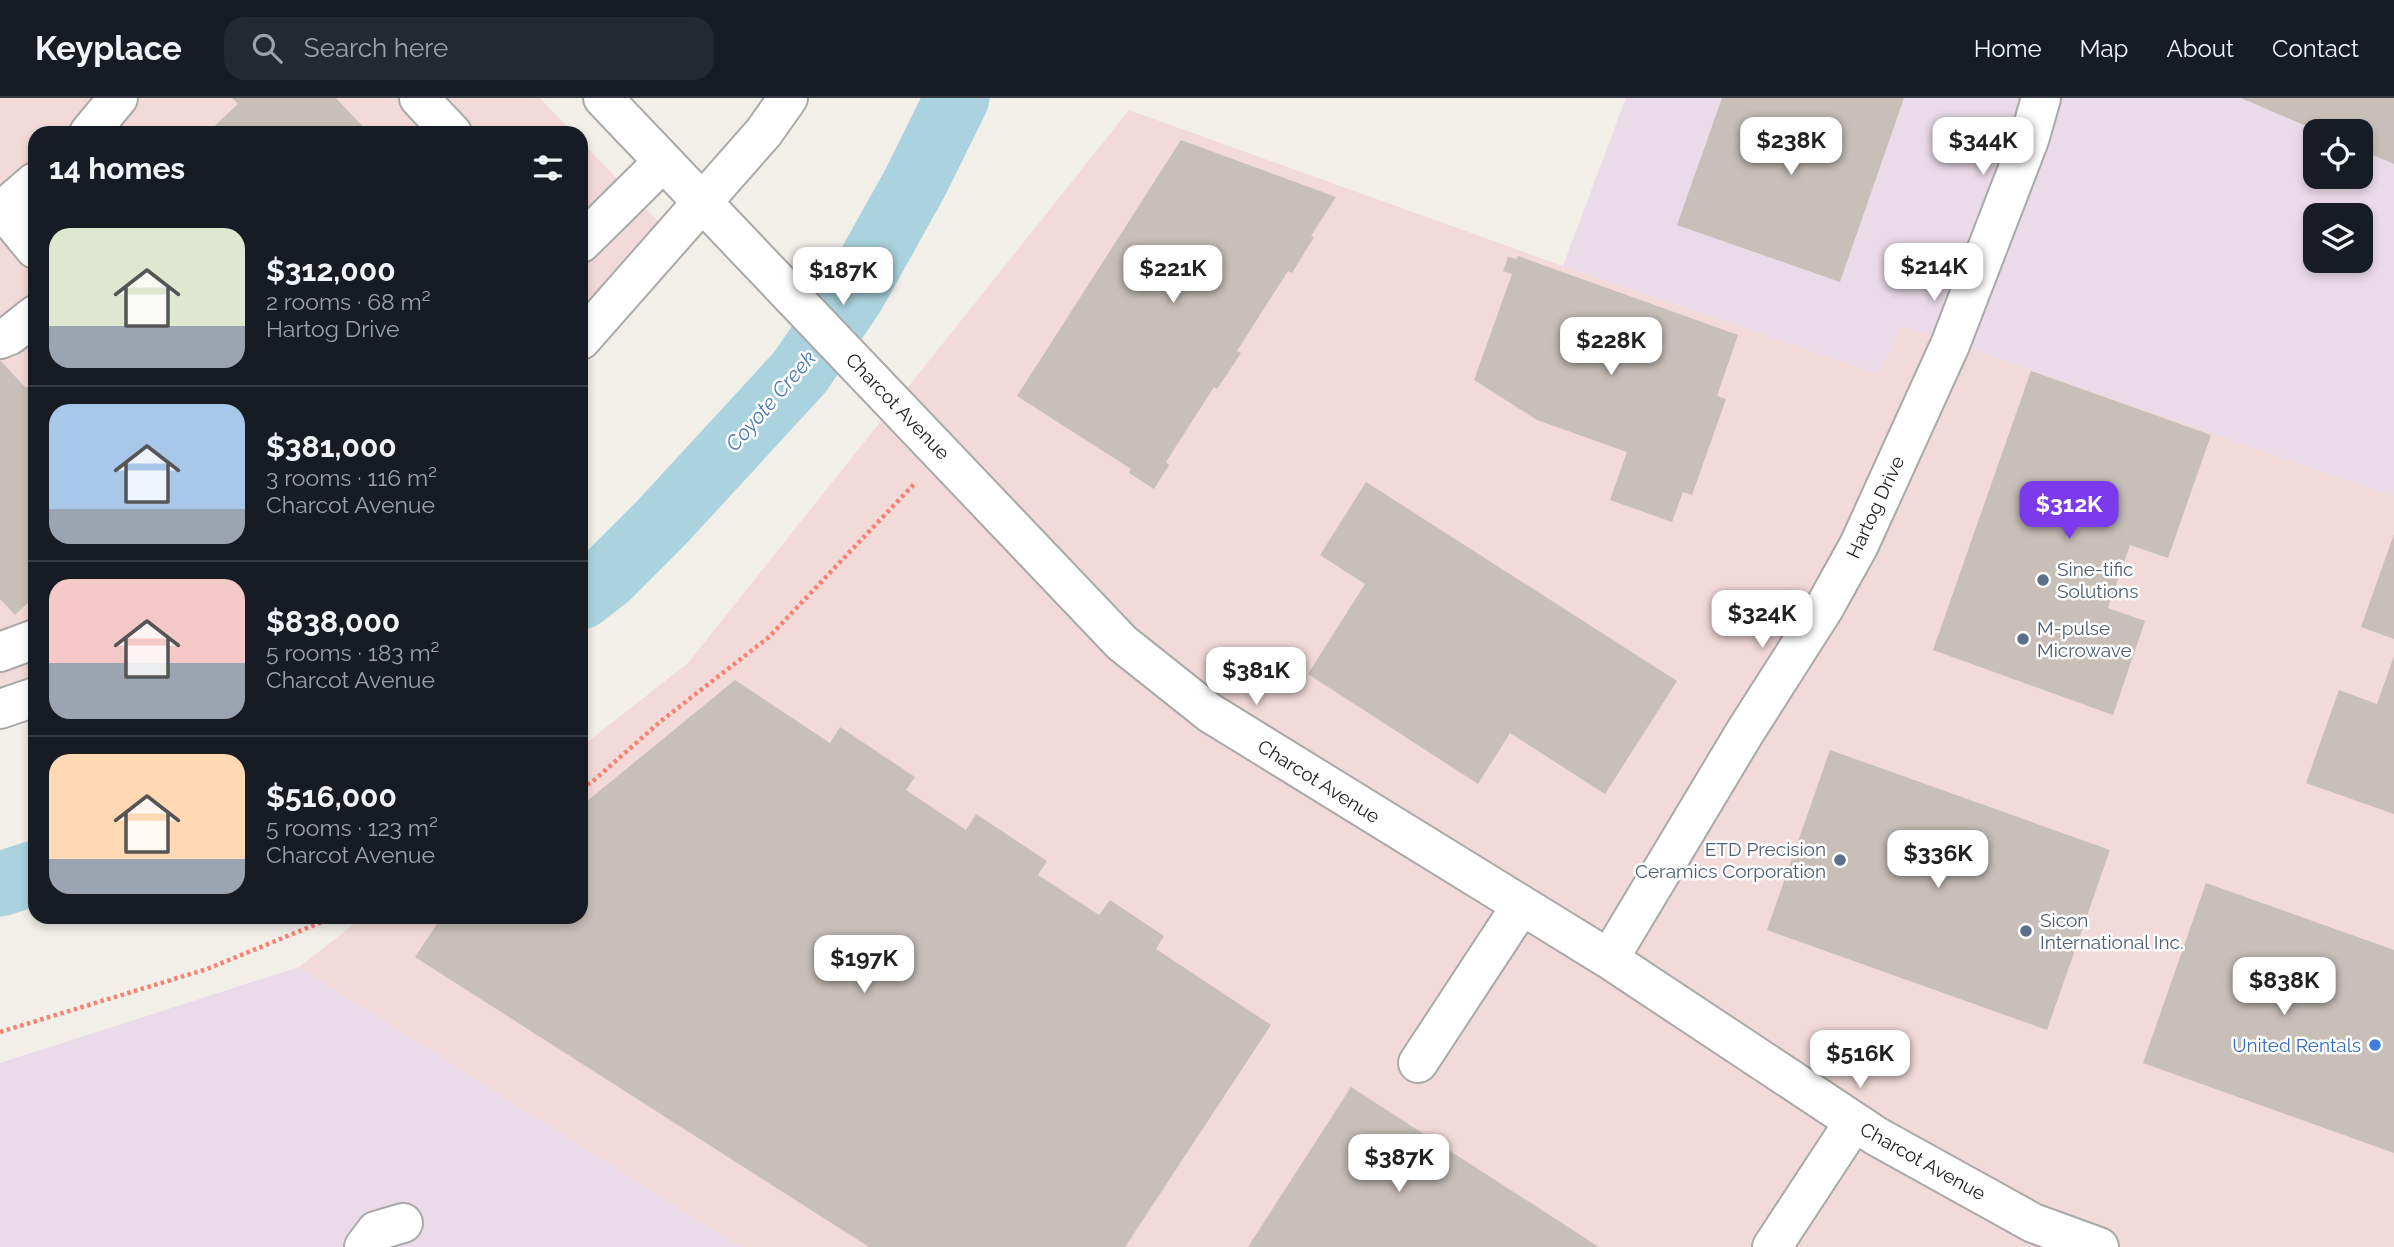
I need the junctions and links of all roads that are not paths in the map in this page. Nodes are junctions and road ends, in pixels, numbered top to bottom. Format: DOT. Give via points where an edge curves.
graph roads {
  1 [pos="118,98"];
  2 [pos="419,98"];
  3 [pos="603,98"];
  4 [pos="788,98"];
  5 [pos="2041,98"];
  6 [pos="95,126"];
  7 [pos="445,126"];
  8 [pos="663,162"];
  9 [pos="28,188"];
  10 [pos="1,211"];
  11 [pos="712,214"];
  12 [pos="588,236"];
  13 [pos="28,241"];
  14 [pos="28,321"];
  15 [pos="588,333"];
  16 [pos="0,339"];
  17 [pos="28,642"];
  18 [pos="0,652"];
  19 [pos="28,699"];
  20 [pos="0,709"];
  21 [pos="1521,906"];
  22 [pos="1609,959"];
  23 [pos="1418,1063"];
  24 [pos="1854,1122"];
  25 [pos="403,1223"];
  26 [pos="364,1247"];
  27 [pos="1772,1247"];
  28 [pos="2099,1247"];
  1 -- 6 [label="street"];
  2 -- 7 [label="street"];
  3 -- 8 [label="street, Charcot Avenue"];
  4 -- 11 [label="street"];
  5 -- 22 [label="street, Hartog Drive" via="1950,345 1859,545"];
  8 -- 11 [label="street, Charcot Avenue"];
  8 -- 12 [label="street"];
  9 -- 10 [label="street"];
  10 -- 13 [label="street"];
  11 -- 15 [label="street"];
  11 -- 21 [label="street, Charcot Avenue" via="1122,643 1206,710"];
  14 -- 16 [label="street"];
  17 -- 18 [label="street"];
  19 -- 20 [label="street"];
  21 -- 22 [label="street, Charcot Avenue"];
  21 -- 23 [label="street"];
  22 -- 24 [label="street, Charcot Avenue"];
  24 -- 27 [label="street"];
  24 -- 28 [label="street, Charcot Avenue" via="2033,1223"];
  25 -- 26 [label="street" via="376,1231"];
}
